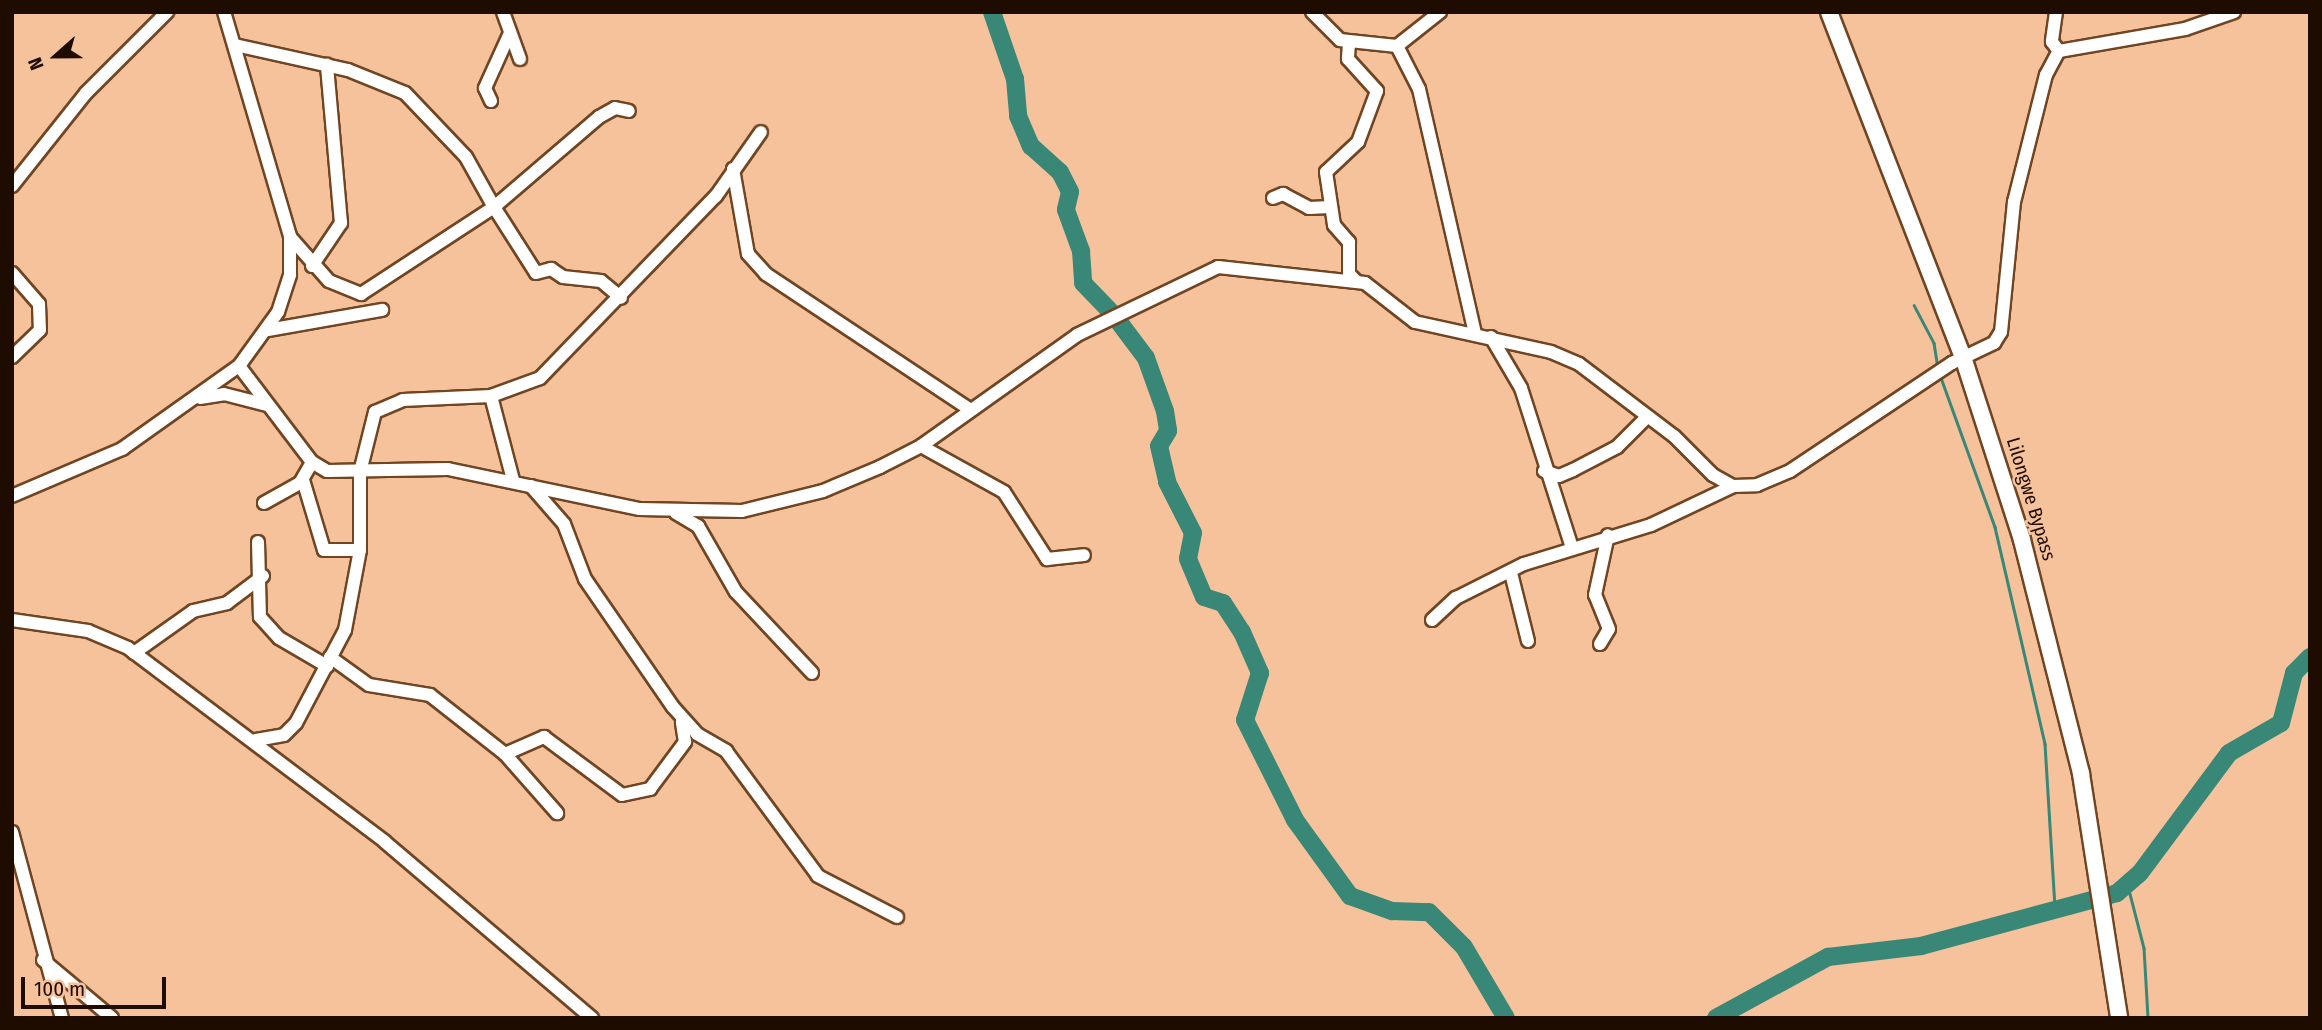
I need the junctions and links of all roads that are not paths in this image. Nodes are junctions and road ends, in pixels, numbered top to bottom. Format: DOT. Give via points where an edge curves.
graph roads {
  1 [pos="167,12"];
  2 [pos="224,12"];
  3 [pos="503,12"];
  4 [pos="1312,12"];
  5 [pos="1440,12"];
  6 [pos="1829,12"];
  7 [pos="2056,12"];
  8 [pos="2234,12"];
  9 [pos="510,33"];
  10 [pos="1349,43"];
  11 [pos="235,45"];
  12 [pos="1397,46"];
  13 [pos="2059,51"];
  14 [pos="520,59"];
  15 [pos="327,65"];
  16 [pos="491,100"];
  17 [pos="629,111"];
  18 [pos="761,132"];
  19 [pos="733,169"];
  20 [pos="12,186"];
  21 [pos="1273,198"];
  22 [pos="494,207"];
  23 [pos="1330,207"];
  24 [pos="290,236"];
  25 [pos="312,266"];
  26 [pos="12,274"];
  27 [pos="1357,282"];
  28 [pos="621,298"];
  29 [pos="382,310"];
  30 [pos="268,330"];
  31 [pos="1475,333"];
  32 [pos="1491,337"];
  33 [pos="12,357"];
  34 [pos="1963,357"];
  35 [pos="239,366"];
  36 [pos="491,396"];
  37 [pos="188,401"];
  38 [pos="268,405"];
  39 [pos="968,408"];
  40 [pos="1644,419"];
  41 [pos="921,446"];
  42 [pos="312,463"];
  43 [pos="1544,471"];
  44 [pos="360,472"];
  45 [pos="303,480"];
  46 [pos="513,480"];
  47 [pos="528,484"];
  48 [pos="1733,486"];
  49 [pos="12,496"];
  50 [pos="264,503"];
  51 [pos="674,512"];
  52 [pos="1608,535"];
  53 [pos="258,542"];
  54 [pos="1572,545"];
  55 [pos="360,550"];
  56 [pos="1084,555"];
  57 [pos="1511,573"];
  58 [pos="263,576"];
  59 [pos="12,620"];
  60 [pos="1432,620"];
  61 [pos="1528,641"];
  62 [pos="1600,644"];
  63 [pos="134,653"];
  64 [pos="328,662"];
  65 [pos="812,673"];
  66 [pos="673,707"];
  67 [pos="256,740"];
  68 [pos="505,754"];
  69 [pos="557,813"];
  70 [pos="12,832"];
  71 [pos="897,917"];
  72 [pos="43,960"];
  73 [pos="62,1018"];
  74 [pos="112,1018"];
  75 [pos="592,1018"];
  76 [pos="2119,1018"];
  1 -- 20 [label="street" via="86,93"];
  2 -- 11 [label="street"];
  3 -- 9 [label="street"];
  4 -- 10 [label="street"];
  5 -- 12 [label="street"];
  6 -- 34 [label="main road, Lilongwe Bypass"];
  7 -- 13 [label="street" via="2052,42"];
  8 -- 13 [label="street" via="2185,29"];
  9 -- 14 [label="street"];
  9 -- 16 [label="street" via="485,88"];
  10 -- 12 [label="street"];
  10 -- 23 [label="street" via="1348,59 1377,91 1358,142 1326,172"];
  11 -- 15 [label="street"];
  11 -- 24 [label="street"];
  12 -- 31 [label="street" via="1413,70"];
  13 -- 34 [label="street" via="2046,75 2014,202 2001,332 1994,343"];
  15 -- 22 [label="street" via="416,100 466,158"];
  15 -- 25 [label="street" via="341,223"];
  17 -- 22 [label="street" via="615,108 599,117"];
  18 -- 19 [label="street"];
  19 -- 28 [label="street" via="716,196 689,218"];
  19 -- 39 [label="street" via="748,254 766,274"];
  21 -- 23 [label="street" via="1283,194 1309,208"];
  22 -- 25 [label="street" via="361,294 337,286"];
  22 -- 28 [label="street" via="536,273 551,269 563,277 601,281"];
  23 -- 27 [label="street" via="1349,242 1349,274"];
  24 -- 25 [label="street"];
  24 -- 30 [label="street" via="290,275"];
  26 -- 33 [label="street" via="38,304 40,330"];
  27 -- 31 [label="street" via="1373,287 1415,322"];
  27 -- 39 [label="street" via="1205,268 1077,335"];
  28 -- 36 [label="street" via="540,378"];
  29 -- 30 [label="street"];
  30 -- 35 [label="street"];
  31 -- 32 [label="street"];
  32 -- 40 [label="street" via="1579,364"];
  32 -- 43 [label="street" via="1521,388"];
  34 -- 48 [label="street" via="1790,471 1757,485"];
  34 -- 76 [label="main road, Lilongwe Bypass" via="2039,604 2101,882"];
  35 -- 37 [label="street"];
  35 -- 38 [label="street"];
  36 -- 44 [label="street" via="383,405 367,431"];
  36 -- 46 [label="street"];
  37 -- 38 [label="street" via="224,394"];
  37 -- 49 [label="street" via="107,457"];
  38 -- 42 [label="street"];
  39 -- 41 [label="street"];
  40 -- 43 [label="street" via="1617,447 1573,470 1559,476"];
  40 -- 48 [label="street"];
  41 -- 51 [label="street" via="795,499 742,511"];
  41 -- 56 [label="street" via="1004,492 1047,559"];
  42 -- 44 [label="street" via="338,473"];
  42 -- 45 [label="street"];
  43 -- 54 [label="street"];
  44 -- 46 [label="street" via="417,466"];
  44 -- 55 [label="street"];
  45 -- 50 [label="street"];
  45 -- 55 [label="street" via="324,550"];
  46 -- 47 [label="street"];
  47 -- 51 [label="street"];
  47 -- 66 [label="street" via="564,524 585,579"];
  48 -- 52 [label="street" via="1704,495 1670,518"];
  51 -- 65 [label="street" via="698,526 736,592"];
  52 -- 54 [label="street"];
  52 -- 62 [label="street" via="1595,596 1609,629"];
  53 -- 58 [label="street"];
  54 -- 57 [label="street"];
  55 -- 64 [label="street" via="349,615"];
  57 -- 60 [label="street" via="1456,598"];
  57 -- 61 [label="street"];
  58 -- 63 [label="street" via="227,603 193,611"];
  58 -- 64 [label="street" via="256,598 260,617 279,638"];
  59 -- 63 [label="street" via="108,636"];
  63 -- 67 [label="street"];
  64 -- 67 [label="street" via="290,729"];
  64 -- 68 [label="street" via="369,685 430,695"];
  66 -- 68 [label="street" via="686,729 685,742 650,789 635,796 587,775 567,751 544,737"];
  66 -- 71 [label="street" via="697,734 726,751 818,876"];
  67 -- 75 [label="street"];
  68 -- 69 [label="street"];
  70 -- 72 [label="street"];
  72 -- 73 [label="street"];
  72 -- 74 [label="street"];
}
